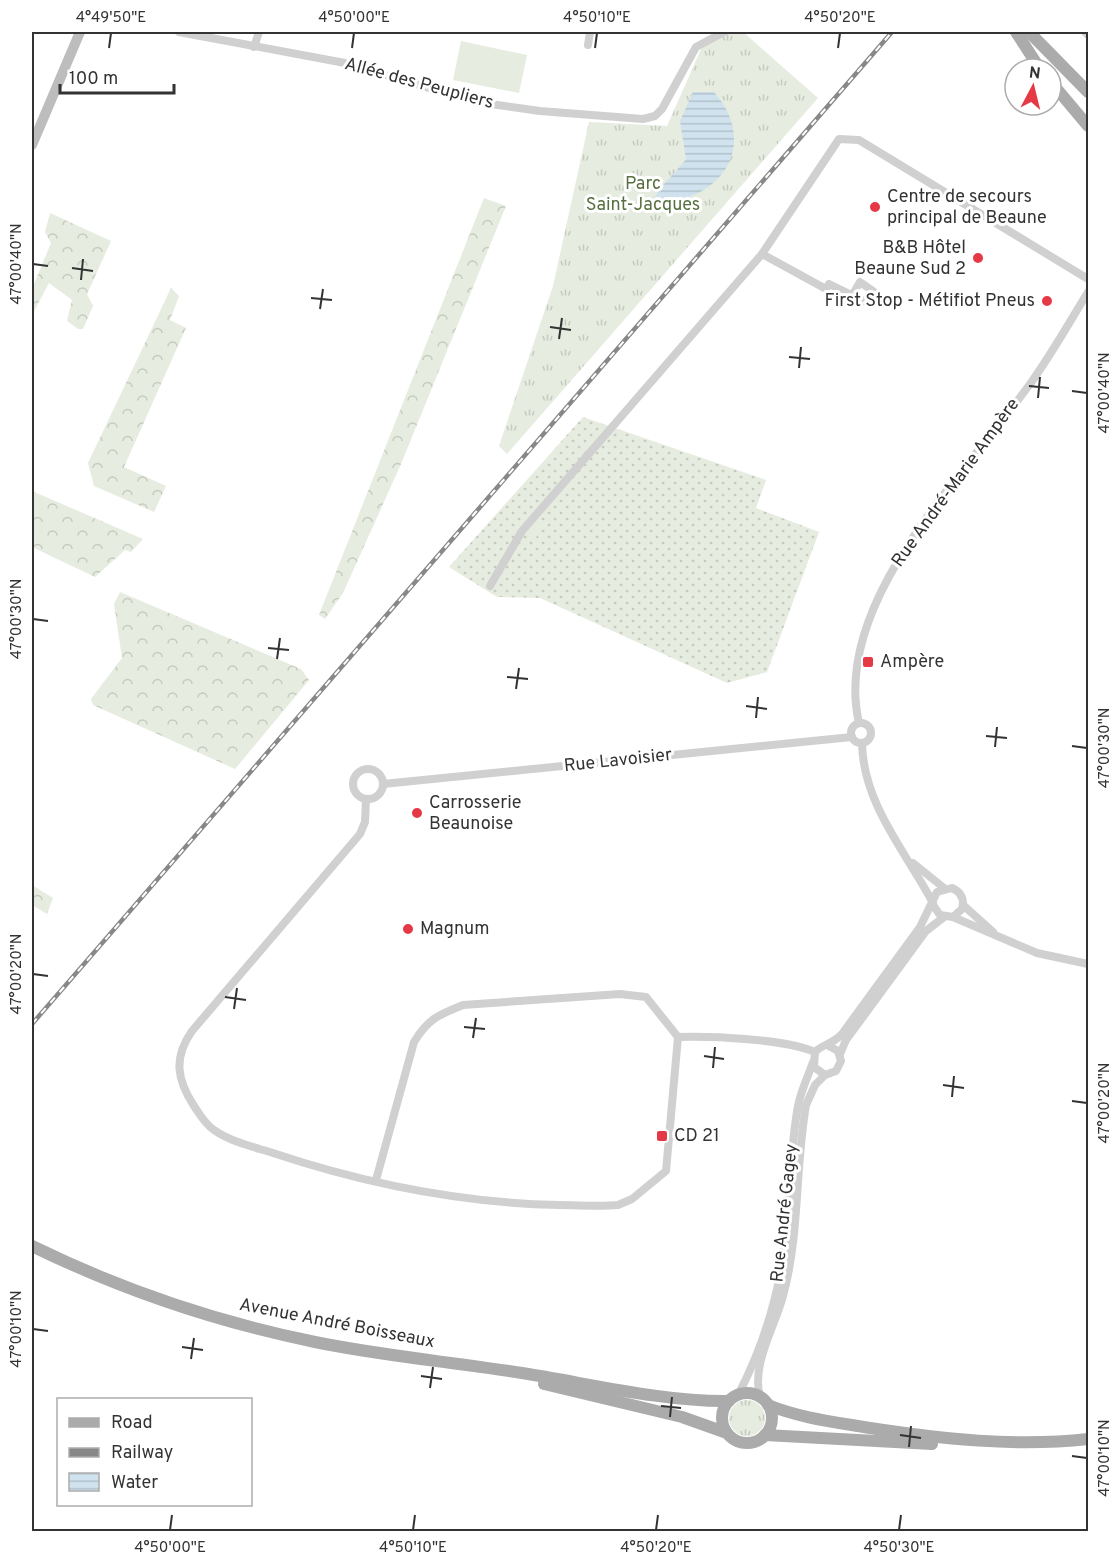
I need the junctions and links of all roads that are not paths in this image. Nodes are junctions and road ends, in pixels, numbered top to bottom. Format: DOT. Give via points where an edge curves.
graph roads {
  1 [pos="80,32"];
  2 [pos="179,32"];
  3 [pos="259,32"];
  4 [pos="590,32"];
  5 [pos="724,32"];
  6 [pos="1016,32"];
  7 [pos="1029,32"];
  8 [pos="1034,32"];
  9 [pos="1085,32"];
  10 [pos="196,33"];
  11 [pos="1089,35"];
  12 [pos="588,45"];
  13 [pos="254,47"];
  14 [pos="1032,57"];
  15 [pos="1089,84"];
  16 [pos="1089,92"];
  17 [pos="1063,96"];
  18 [pos="1089,126"];
  19 [pos="32,146"];
  20 [pos="762,254"];
  21 [pos="1089,279"];
  22 [pos="1089,292"];
  23 [pos="853,294"];
  24 [pos="490,586"];
  25 [pos="858,723"];
  26 [pos="852,737"];
  27 [pos="862,743"];
  28 [pos="383,784"];
  29 [pos="366,799"];
  30 [pos="907,858"];
  31 [pos="944,888"];
  32 [pos="933,904"];
  33 [pos="963,905"];
  34 [pos="948,917"];
  35 [pos="1002,938"];
  36 [pos="1089,964"];
  37 [pos="678,1037"];
  38 [pos="829,1046"];
  39 [pos="815,1052"];
  40 [pos="840,1054"];
  41 [pos="813,1062"];
  42 [pos="825,1075"];
  43 [pos="376,1180"];
  44 [pos="32,1246"];
  45 [pos="470,1367"];
  46 [pos="733,1398"];
  47 [pos="764,1401"];
  48 [pos="727,1433"];
  49 [pos="765,1435"];
  50 [pos="1089,1439"];
  51 [pos="1089,1445"];
  1 -- 19 [label="main road"];
  2 -- 10 [label="street, Allée des Peupliers"];
  3 -- 13 [label="street"];
  4 -- 12 [label="street"];
  5 -- 13 [label="street, Allée des Peupliers" via="696,47 662,109 643,119 496,105 345,63"];
  6 -- 14 [label="main road"];
  7 -- 16 [label="main road"];
  8 -- 15 [label="main road"];
  9 -- 11 [label="street"];
  10 -- 13 [label="street, Allée des Peupliers"];
  17 -- 18 [label="main road"];
  20 -- 21 [label="street" via="839,139 859,140"];
  20 -- 23 [label="street" via="826,289 830,284"];
  20 -- 24 [label="street" via="522,531"];
  22 -- 25 [label="street, Rue André-Marie Ampère" via="1031,383 908,545 882,588 860,656 856,687"];
  25 -- 26 [label="street, Rue André-Marie Ampère"];
  25 -- 27 [label="street, Rue André-Marie Ampère" via="872,732"];
  26 -- 27 [label="street"];
  26 -- 28 [label="street, Rue Lavoisier"];
  27 -- 30 [label="street, Rue André-Marie Ampère" via="865,771 878,807"];
  28 -- 29 [label="street" via="378,795"];
  28 -- 29 [label="street" via="375,770 359,772 353,788"];
  29 -- 43 [label="street" via="360,834 192,1031 182,1048 178,1067 182,1087 192,1103 207,1125 221,1135 313,1167"];
  30 -- 31 [label="street, Rue André-Marie Ampère"];
  30 -- 32 [label="street, Rue André-Marie Ampère"];
  31 -- 32 [label="street" via="937,892"];
  31 -- 33 [label="street, Rue André-Marie Ampère" via="959,892"];
  32 -- 34 [label="street, Rue André-Marie Ampère" via="937,913"];
  32 -- 38 [label="street" via="920,927"];
  33 -- 34 [label="street" via="960,912"];
  33 -- 35 [label="street, Rue André-Marie Ampère"];
  34 -- 35 [label="street, Rue André-Marie Ampère"];
  34 -- 40 [label="street" via="926,931 846,1040"];
  35 -- 36 [label="street, Rue André-Marie Ampère" via="1037,953"];
  37 -- 39 [label="street" via="713,1036"];
  37 -- 43 [label="street" via="666,1171 632,1199 610,1206 524,1204 421,1193"];
  37 -- 43 [label="street" via="646,997 620,994 463,1005 441,1014 425,1024 414,1042"];
  38 -- 39 [label="street"];
  38 -- 40 [label="street"];
  39 -- 41 [label="street"];
  40 -- 42 [label="street" via="839,1068"];
  41 -- 42 [label="street" via="817,1071"];
  41 -- 46 [label="street, Rue André Gagey" via="801,1092 795,1125 780,1276 763,1335"];
  42 -- 47 [label="street, Rue André Gagey" via="806,1105 791,1254 783,1295 759,1372"];
  44 -- 45 [label="main road, Avenue André Boisseaux" via="133,1290 225,1321 317,1343"];
  45 -- 46 [label="main road, Avenue André Boisseaux" via="688,1399"];
  45 -- 48 [label="main road, Avenue André Boisseaux" via="682,1417"];
  46 -- 47 [label="main road" via="749,1393"];
  46 -- 48 [label="main road" via="722,1413"];
  47 -- 49 [label="main road" via="771,1420"];
  47 -- 50 [label="main road" via="813,1419 941,1438 1035,1442"];
  48 -- 49 [label="main road" via="743,1442 753,1442"];
  49 -- 51 [label="main road" via="981,1448"];
}
